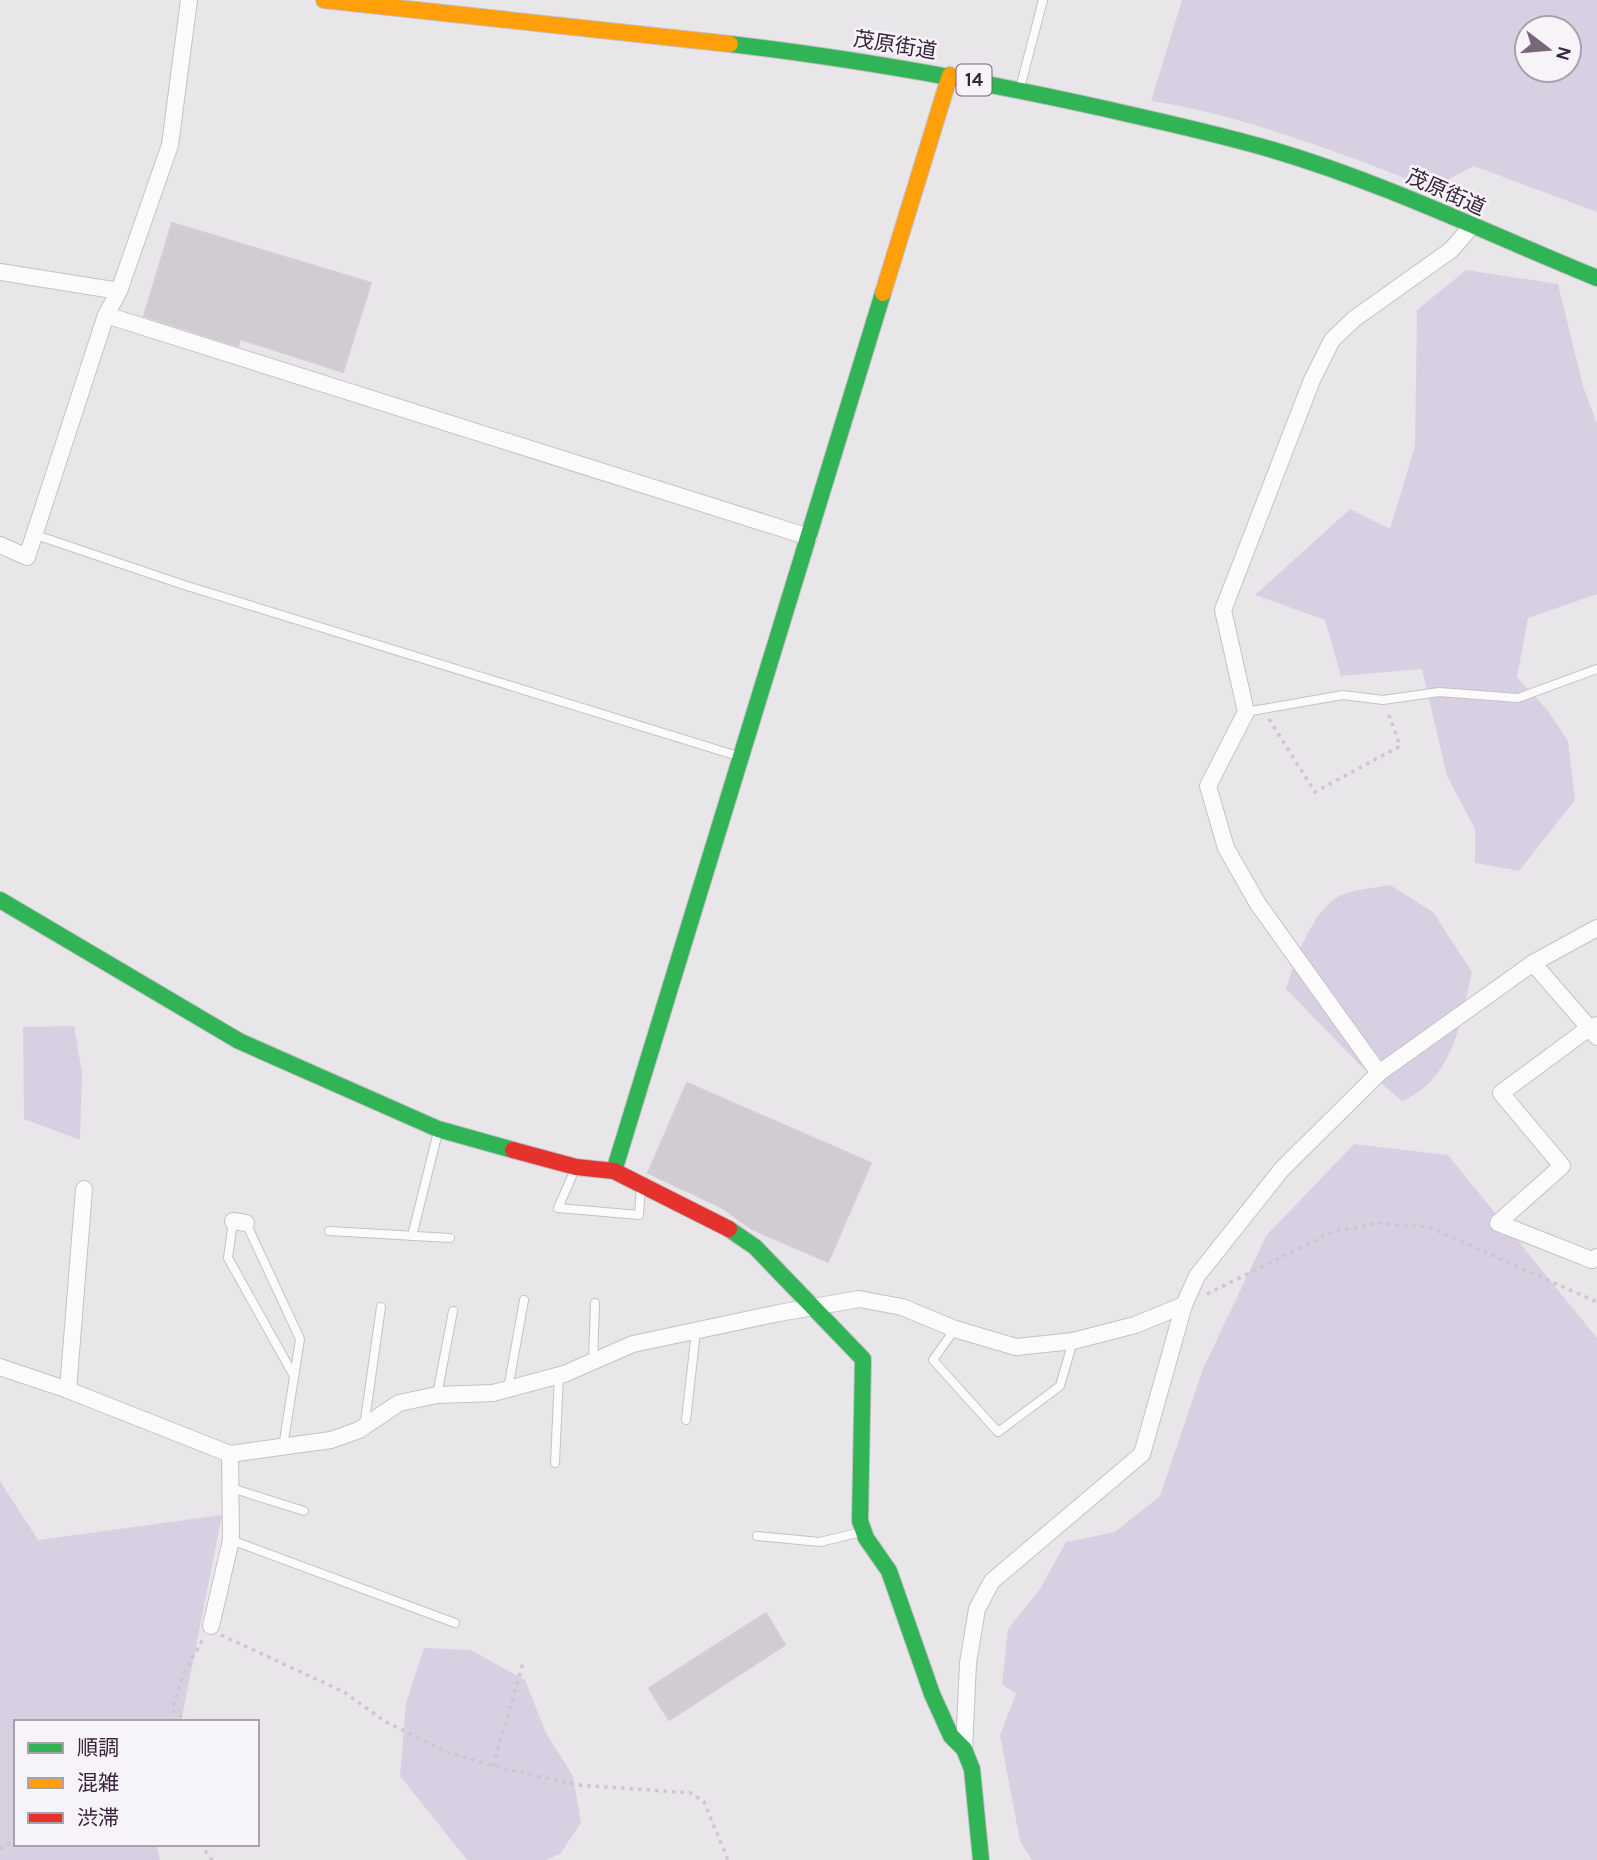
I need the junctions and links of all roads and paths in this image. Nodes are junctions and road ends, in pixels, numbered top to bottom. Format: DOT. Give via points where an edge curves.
graph roads {
  1 [pos="188,0"];
  2 [pos="324,0"];
  3 [pos="1043,0"];
  4 [pos="950,75"];
  5 [pos="1019,90"];
  6 [pos="1471,226"];
  7 [pos="0,272"];
  8 [pos="1597,278"];
  9 [pos="119,291"];
  10 [pos="106,315"];
  11 [pos="33,534"];
  12 [pos="808,537"];
  13 [pos="0,545"];
  14 [pos="1597,669"];
  15 [pos="1383,700"];
  16 [pos="1263,709"];
  17 [pos="1246,712"];
  18 [pos="741,757"];
  19 [pos="0,900"];
  20 [pos="1597,928"];
  21 [pos="1533,963"];
  22 [pos="1594,1030"];
  23 [pos="1379,1073"];
  24 [pos="438,1129"];
  25 [pos="576,1167"];
  26 [pos="614,1171"];
  27 [pos="642,1186"];
  28 [pos="84,1189"];
  29 [pos="329,1231"];
  30 [pos="412,1236"];
  31 [pos="450,1238"];
  32 [pos="1597,1257"];
  33 [pos="524,1300"];
  34 [pos="1597,1302"];
  35 [pos="595,1303"];
  36 [pos="1184,1306"];
  37 [pos="381,1307"];
  38 [pos="813,1307"];
  39 [pos="453,1311"];
  40 [pos="955,1329"];
  41 [pos="696,1331"];
  42 [pos="1073,1341"];
  43 [pos="593,1361"];
  44 [pos="0,1367"];
  45 [pos="559,1375"];
  46 [pos="294,1376"];
  47 [pos="508,1389"];
  48 [pos="68,1390"];
  49 [pos="437,1395"];
  50 [pos="686,1420"];
  51 [pos="364,1427"];
  52 [pos="283,1447"];
  53 [pos="230,1454"];
  54 [pos="555,1463"];
  55 [pos="231,1488"];
  56 [pos="303,1511"];
  57 [pos="864,1531"];
  58 [pos="757,1536"];
  59 [pos="231,1540"];
  60 [pos="456,1623"];
  61 [pos="211,1626"];
  62 [pos="523,1663"];
  63 [pos="186,1720"];
  64 [pos="964,1749"];
  65 [pos="493,1766"];
  66 [pos="728,1860"];
  67 [pos="981,1860"];
  1 -- 9 [label="street" via="170,145"];
  2 -- 4 [label="street, 茂原街道 / 14" via="718,42"];
  3 -- 5 [label="lane"];
  4 -- 5 [label="street, 茂原街道 / 14"];
  4 -- 12 [label="street"];
  5 -- 6 [label="street, 茂原街道 / 14" via="1274,150 1384,187"];
  6 -- 8 [label="street, 茂原街道 / 14"];
  6 -- 17 [label="street" via="1451,250 1354,318 1332,340 1312,380 1223,610"];
  7 -- 9 [label="street"];
  9 -- 10 [label="street"];
  10 -- 11 [label="street"];
  10 -- 12 [label="street"];
  11 -- 13 [label="street" via="27,557"];
  11 -- 18 [label="lane"];
  12 -- 18 [label="street"];
  14 -- 15 [label="lane" via="1518,698 1439,692"];
  15 -- 16 [label="lane" via="1343,695"];
  15 -- 16 [label="path" via="1400,746 1315,792"];
  16 -- 17 [label="lane"];
  17 -- 23 [label="street" via="1208,786 1226,848 1258,904"];
  18 -- 26 [label="street"];
  19 -- 24 [label="street" via="239,1041"];
  20 -- 21 [label="street"];
  21 -- 22 [label="street"];
  21 -- 23 [label="street"];
  22 -- 32 [label="street" via="1501,1093 1563,1166 1498,1223 1592,1260"];
  23 -- 36 [label="street" via="1282,1169 1197,1276"];
  24 -- 25 [label="street"];
  24 -- 30 [label="lane"];
  25 -- 26 [label="street"];
  25 -- 27 [label="lane" via="558,1208 639,1214"];
  26 -- 27 [label="street"];
  27 -- 38 [label="street" via="715,1219 755,1247"];
  28 -- 48 [label="street"];
  29 -- 30 [label="lane"];
  30 -- 31 [label="lane"];
  33 -- 47 [label="lane"];
  34 -- 36 [label="path" via="1429,1227 1377,1223 1332,1232"];
  35 -- 43 [label="lane"];
  36 -- 42 [label="street"];
  36 -- 64 [label="street" via="1142,1454 992,1581 977,1609 968,1663"];
  37 -- 51 [label="lane"];
  38 -- 40 [label="street" via="859,1299 902,1307"];
  38 -- 41 [label="street"];
  38 -- 57 [label="street" via="863,1359 860,1521"];
  39 -- 49 [label="lane"];
  40 -- 42 [label="street" via="1016,1347"];
  40 -- 42 [label="lane" via="933,1360 998,1432 1060,1386"];
  41 -- 43 [label="street" via="633,1344"];
  41 -- 50 [label="lane"];
  43 -- 45 [label="street"];
  44 -- 48 [label="street"];
  45 -- 47 [label="street"];
  45 -- 54 [label="lane"];
  46 -- 46 [label="lane" via="300,1339 240,1222 228,1258"];
  46 -- 52 [label="lane"];
  47 -- 49 [label="street"];
  48 -- 53 [label="street"];
  49 -- 51 [label="street" via="399,1403"];
  51 -- 52 [label="street" via="331,1440"];
  52 -- 53 [label="street"];
  53 -- 55 [label="street"];
  55 -- 56 [label="lane"];
  55 -- 59 [label="street"];
  57 -- 58 [label="lane" via="820,1542"];
  57 -- 64 [label="street" via="888,1571 932,1695 951,1736"];
  59 -- 60 [label="lane"];
  59 -- 61 [label="street"];
  61 -- 63 [label="path" via="183,1675 172,1710"];
  61 -- 65 [label="path" via="225,1639 344,1692 410,1734"];
  62 -- 65 [label="path"];
  64 -- 67 [label="street" via="972,1769"];
  65 -- 66 [label="path" via="577,1786 691,1793 704,1802"];
}
